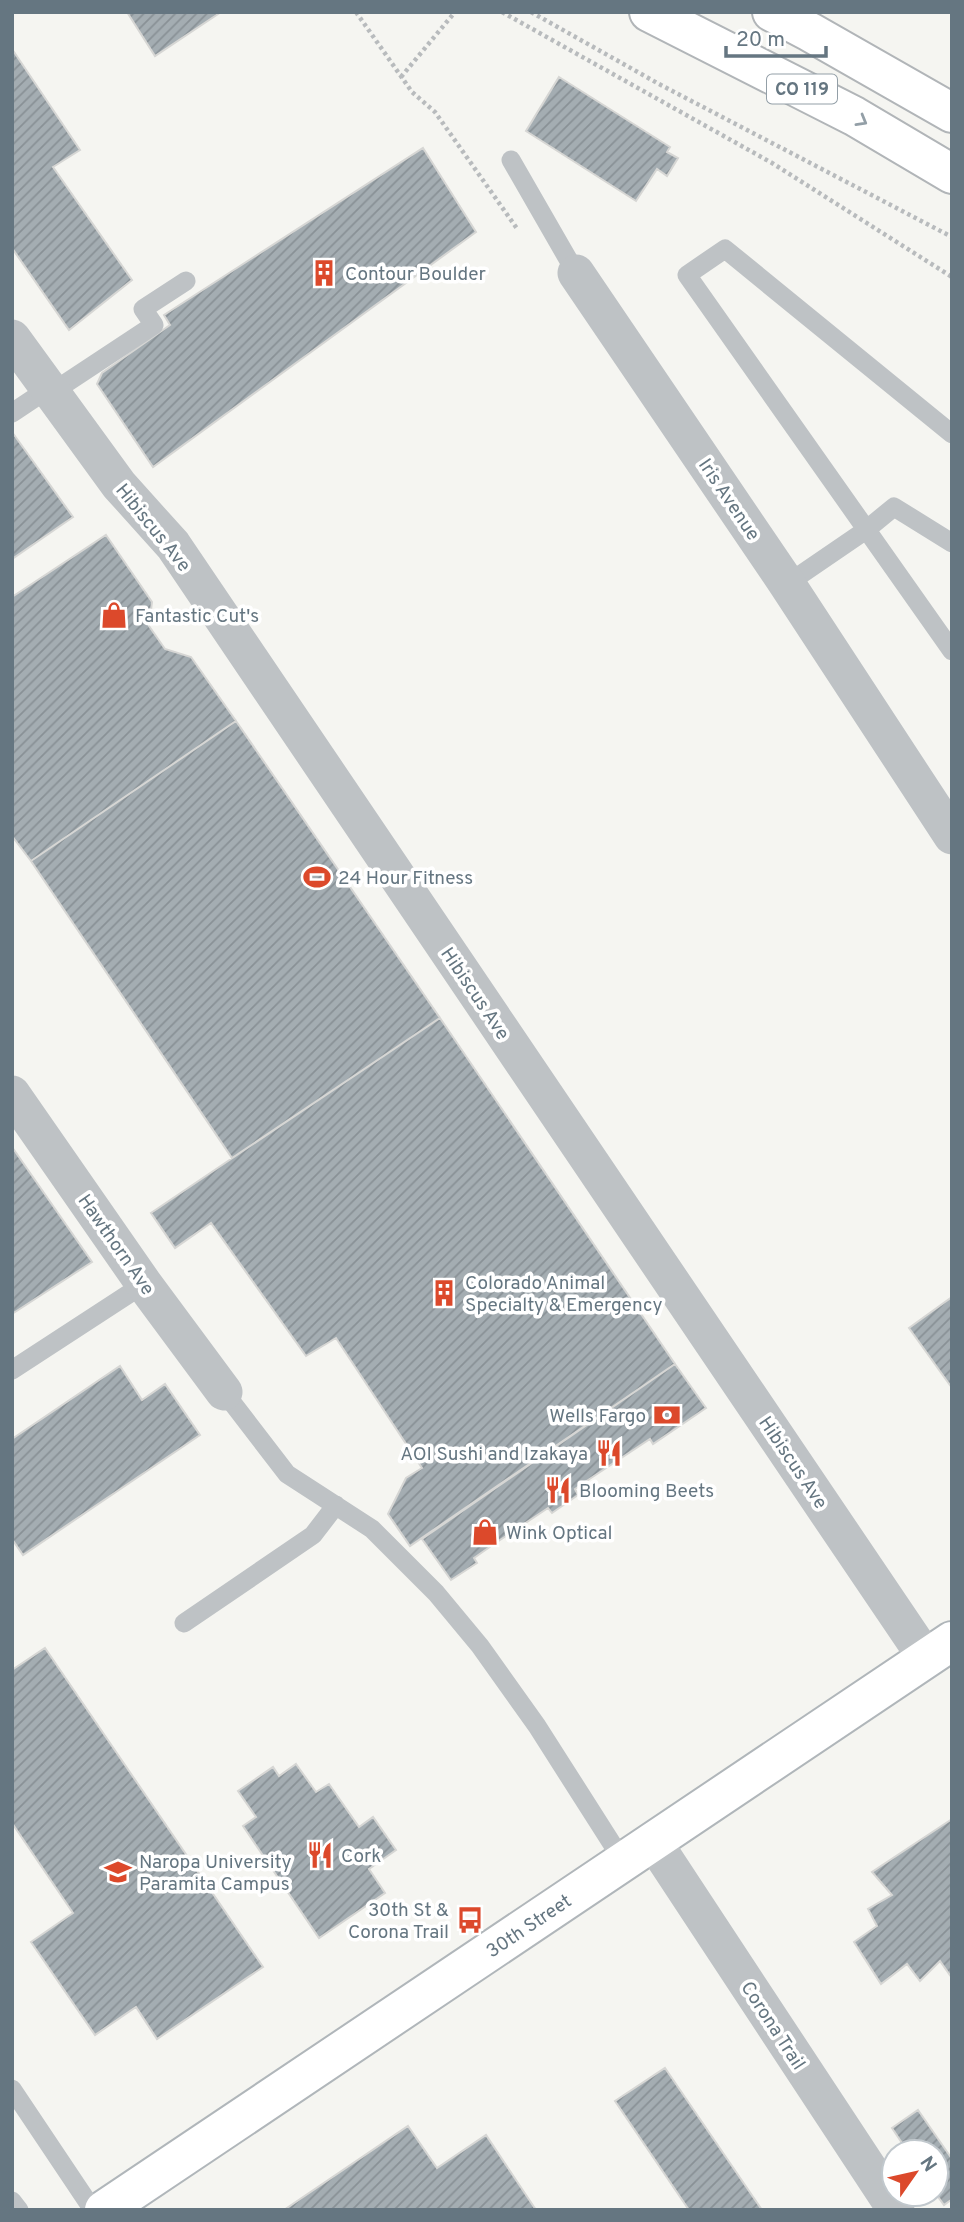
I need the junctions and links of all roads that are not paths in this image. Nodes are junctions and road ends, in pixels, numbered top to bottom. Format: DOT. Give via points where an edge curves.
graph roads {
  1 [pos="649,12"];
  2 [pos="772,12"];
  3 [pos="952,113"];
  4 [pos="511,160"];
  5 [pos="952,174"];
  6 [pos="576,273"];
  7 [pos="186,281"];
  8 [pos="12,338"];
  9 [pos="50,391"];
  10 [pos="12,413"];
  11 [pos="952,434"];
  12 [pos="866,530"];
  13 [pos="952,543"];
  14 [pos="787,584"];
  15 [pos="952,651"];
  16 [pos="952,836"];
  17 [pos="12,1094"];
  18 [pos="144,1284"];
  19 [pos="12,1370"];
  20 [pos="225,1392"];
  21 [pos="336,1505"];
  22 [pos="184,1623"];
  23 [pos="939,1649"];
  24 [pos="638,1851"];
  25 [pos="12,2089"];
  26 [pos="12,2201"];
  27 [pos="19,2210"];
  28 [pos="93,2210"];
  29 [pos="104,2210"];
  30 [pos="896,2210"];
  1 -- 5 [label="main road, CO 119, one-way" via="854,116"];
  2 -- 3 [label="main road, CO 119"];
  4 -- 6 [label="lane, Iris Avenue"];
  6 -- 14 [label="street, Iris Avenue"];
  7 -- 9 [label="lane" via="144,309 155,325"];
  8 -- 9 [label="street, Hibiscus Ave"];
  9 -- 10 [label="lane"];
  9 -- 23 [label="street, Hibiscus Ave" via="119,485 173,545"];
  11 -- 12 [label="lane" via="725,249 687,275"];
  12 -- 13 [label="lane" via="894,507"];
  12 -- 14 [label="lane"];
  12 -- 15 [label="lane"];
  14 -- 16 [label="street, Iris Avenue"];
  17 -- 18 [label="street, Hawthorn Ave"];
  18 -- 19 [label="lane"];
  18 -- 20 [label="street, Hawthorn Ave"];
  20 -- 21 [label="lane" via="287,1474"];
  21 -- 22 [label="lane" via="313,1535"];
  21 -- 24 [label="lane" via="372,1529 436,1593"];
  23 -- 24 [label="main road, 30th Street"];
  24 -- 29 [label="main road, 30th Street"];
  24 -- 30 [label="street, Corona Trail"];
  25 -- 28 [label="lane"];
  26 -- 27 [label="lane"];
}
